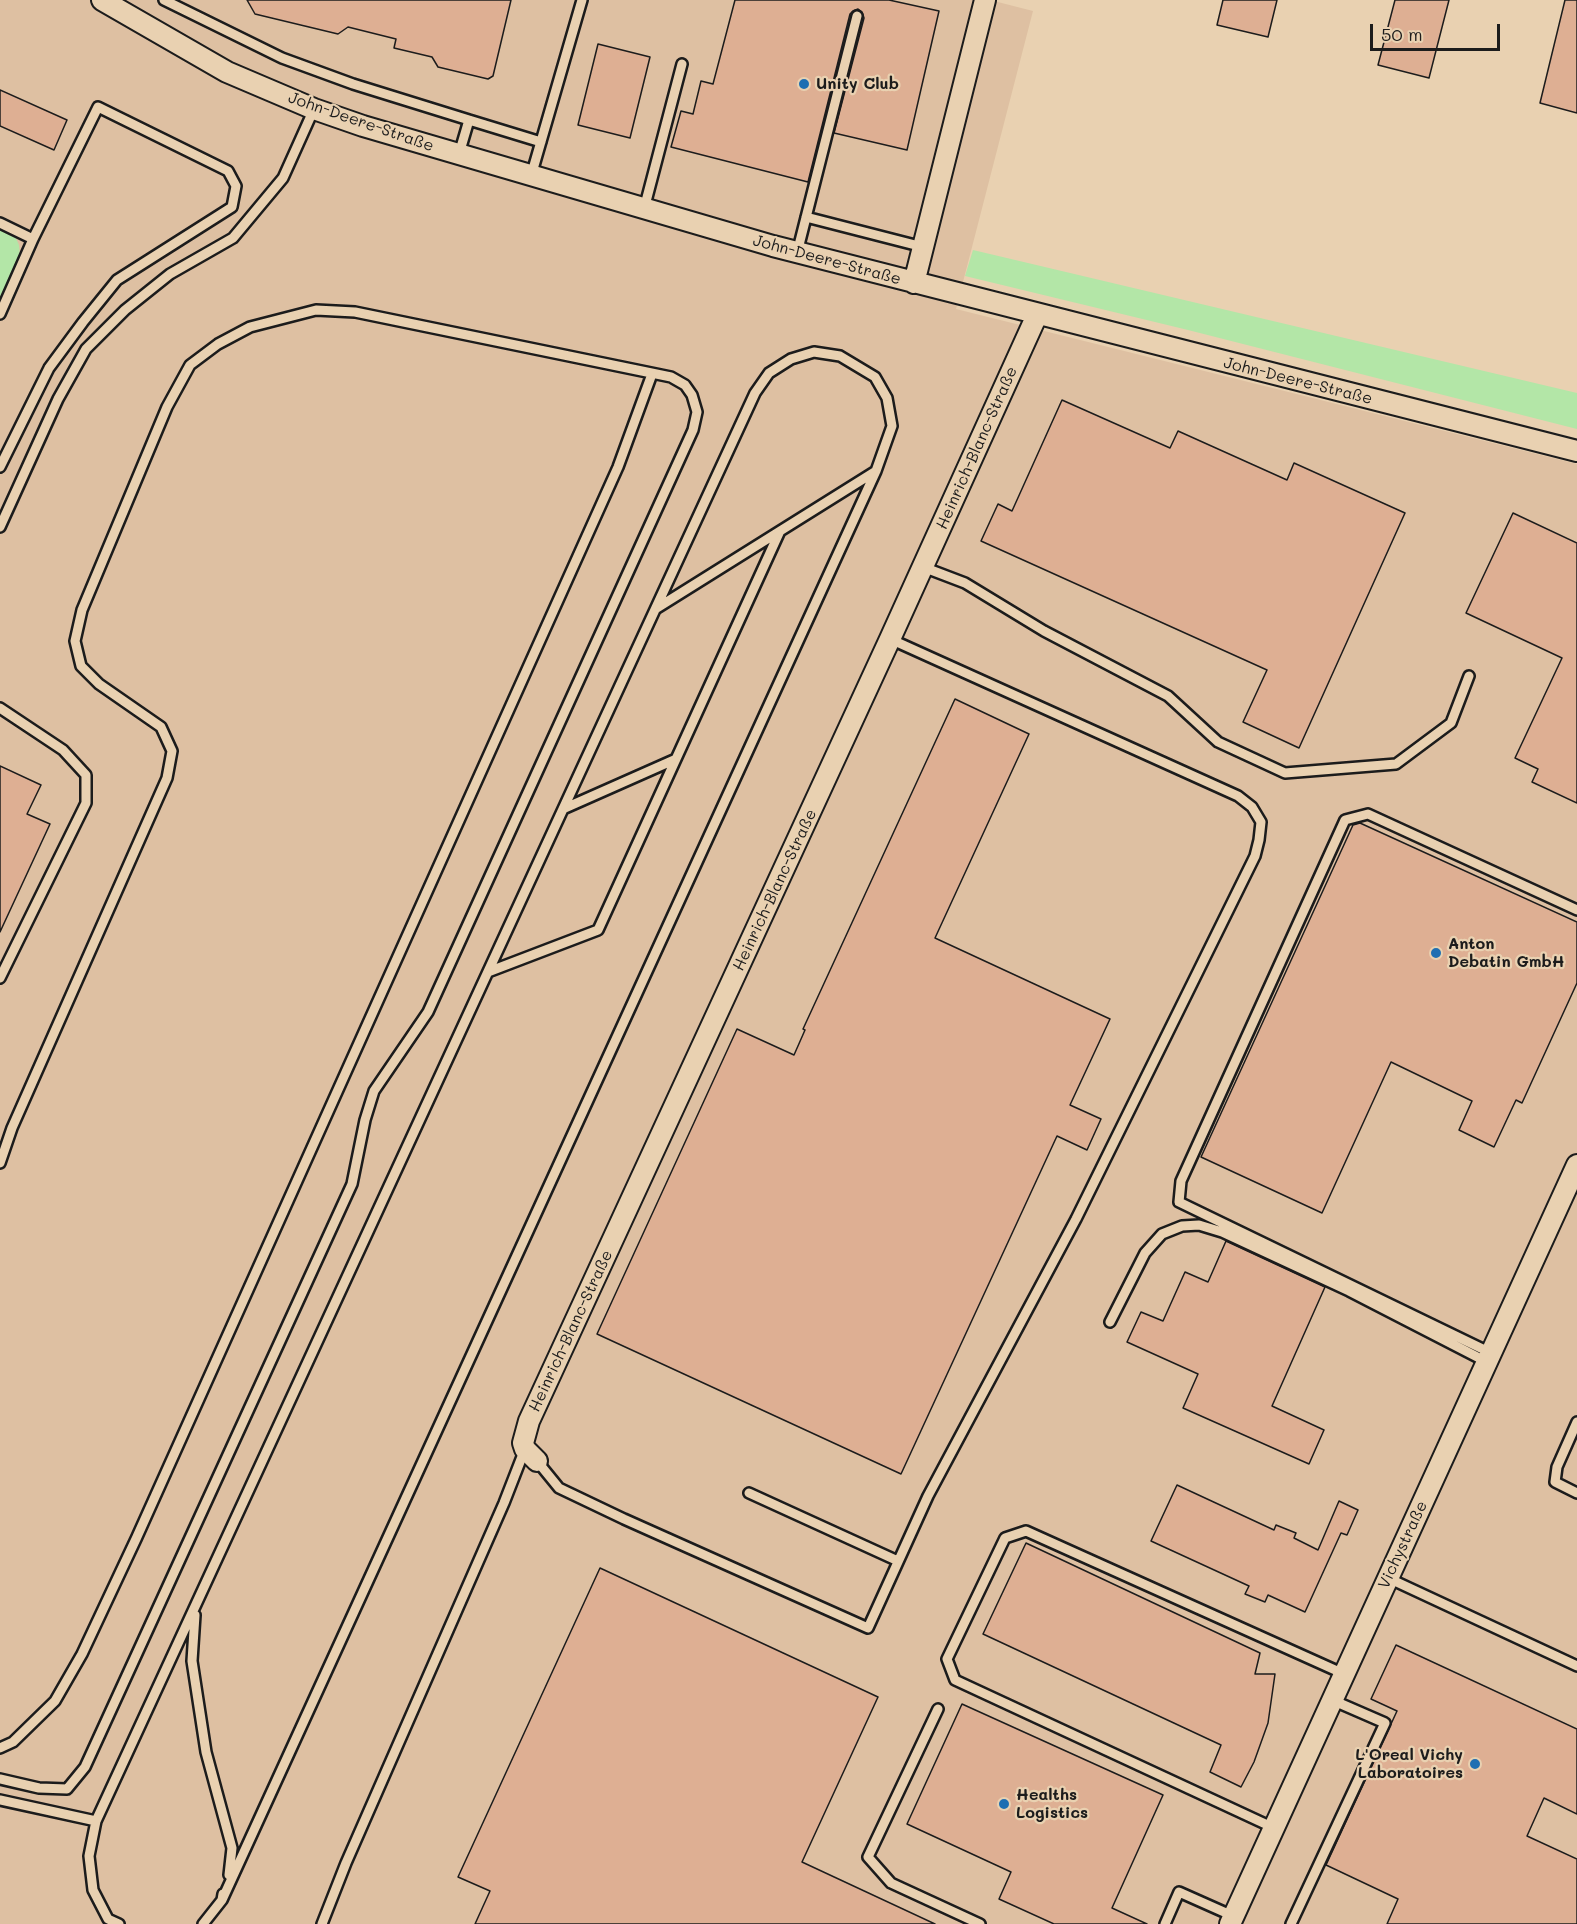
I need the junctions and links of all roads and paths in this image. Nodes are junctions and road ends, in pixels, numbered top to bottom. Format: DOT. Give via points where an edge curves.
graph roads {
  1 [pos="164,0"];
  2 [pos="582,0"];
  3 [pos="985,0"];
  4 [pos="105,1"];
  5 [pos="857,16"];
  6 [pos="682,64"];
  7 [pos="314,109"];
  8 [pos="469,120"];
  9 [pos="541,142"];
  10 [pos="459,154"];
  11 [pos="531,176"];
  12 [pos="644,209"];
  13 [pos="806,217"];
  14 [pos="0,223"];
  15 [pos="33,239"];
  16 [pos="923,247"];
  17 [pos="797,253"];
  18 [pos="914,283"];
  19 [pos="0,314"];
  20 [pos="1037,315"];
  21 [pos="652,374"];
  22 [pos="1577,451"];
  23 [pos="0,466"];
  24 [pos="876,471"];
  25 [pos="0,527"];
  26 [pos="780,531"];
  27 [pos="923,567"];
  28 [pos="655,609"];
  29 [pos="890,639"];
  30 [pos="1469,676"];
  31 [pos="0,708"];
  32 [pos="676,759"];
  33 [pos="563,809"];
  34 [pos="1577,910"];
  35 [pos="488,972"];
  36 [pos="0,978"];
  37 [pos="0,1162"];
  38 [pos="1577,1165"];
  39 [pos="1110,1322"];
  40 [pos="1489,1357"];
  41 [pos="1577,1422"];
  42 [pos="531,1455"];
  43 [pos="750,1493"];
  44 [pos="1577,1493"];
  45 [pos="898,1561"];
  46 [pos="1388,1578"];
  47 [pos="195,1610"];
  48 [pos="1577,1666"];
  49 [pos="1344,1674"];
  50 [pos="1332,1700"];
  51 [pos="938,1709"];
  52 [pos="0,1748"];
  53 [pos="0,1779"];
  54 [pos="0,1800"];
  55 [pos="96,1821"];
  56 [pos="1274,1828"];
  57 [pos="222,1900"];
  58 [pos="1231,1920"];
  59 [pos="119,1924"];
  60 [pos="203,1924"];
  61 [pos="322,1924"];
  62 [pos="980,1924"];
  63 [pos="1165,1924"];
  64 [pos="1291,1924"];
  1 -- 8 [label="lane" via="282,58"];
  2 -- 9 [label="lane"];
  3 -- 16 [label="street"];
  4 -- 7 [label="street, John-Deere-Straße" via="228,72"];
  5 -- 13 [label="lane"];
  6 -- 12 [label="lane"];
  7 -- 10 [label="street, John-Deere-Straße"];
  7 -- 25 [label="lane" via="283,178 233,238 170,274 125,310 86,349 58,399"];
  8 -- 9 [label="lane"];
  8 -- 10 [label="lane"];
  9 -- 11 [label="lane"];
  10 -- 11 [label="street, John-Deere-Straße"];
  11 -- 12 [label="street, John-Deere-Straße"];
  12 -- 17 [label="street, John-Deere-Straße"];
  13 -- 16 [label="lane"];
  13 -- 17 [label="lane"];
  14 -- 15 [label="lane"];
  15 -- 19 [label="lane"];
  15 -- 23 [label="lane" via="98,107 228,171 236,186 232,207 117,280 49,368"];
  16 -- 18 [label="street"];
  17 -- 18 [label="street, John-Deere-Straße"];
  18 -- 20 [label="street, John-Deere-Straße"];
  20 -- 22 [label="street, John-Deere-Straße"];
  20 -- 27 [label="street, Heinrich-Blanc-Straße"];
  21 -- 37 [label="lane" via="355,312 316,310 250,327 190,365 167,406 81,610 75,640 81,666 99,684 161,727 172,751 167,778"];
  21 -- 52 [label="lane" via="618,467 82,1654 55,1701 12,1742"];
  21 -- 53 [label="lane" via="671,377 685,385 697,412 693,430 428,1012 374,1091 352,1184 85,1767 67,1789 39,1788"];
  24 -- 26 [label="lane"];
  24 -- 28 [label="lane" via="892,426 887,398 875,377 840,356 814,352 791,359 769,373 755,393"];
  24 -- 57 [label="lane"];
  26 -- 28 [label="lane"];
  26 -- 32 [label="lane"];
  27 -- 29 [label="street, Heinrich-Blanc-Straße"];
  27 -- 30 [label="lane" via="965,583 1044,631 1168,696 1218,742 1285,773 1396,764 1451,723"];
  28 -- 33 [label="lane"];
  29 -- 42 [label="street, Heinrich-Blanc-Straße" via="529,1421 523,1443"];
  29 -- 45 [label="lane" via="1238,796 1252,807 1261,822 1255,856 1082,1208 928,1496"];
  31 -- 36 [label="lane" via="63,750 86,775 86,803"];
  32 -- 33 [label="lane"];
  32 -- 35 [label="lane" via="598,930"];
  33 -- 35 [label="lane"];
  34 -- 40 [label="lane" via="1368,814 1345,820 1181,1181 1179,1202"];
  35 -- 47 [label="lane"];
  38 -- 40 [label="street, Vichystraße"];
  39 -- 40 [label="lane" via="1145,1253 1162,1234 1198,1225 1222,1232"];
  40 -- 46 [label="street, Vichystraße"];
  41 -- 44 [label="lane" via="1557,1467 1555,1482"];
  42 -- 45 [label="lane" via="559,1488 868,1628"];
  42 -- 61 [label="lane" via="504,1503"];
  43 -- 45 [label="lane"];
  46 -- 48 [label="lane"];
  46 -- 49 [label="street, Vichystraße"];
  47 -- 55 [label="lane"];
  47 -- 57 [label="lane" via="192,1661 206,1752 232,1848"];
  49 -- 50 [label="street, Vichystraße"];
  49 -- 56 [label="lane" via="1026,1531 1005,1538 947,1659 955,1680"];
  50 -- 56 [label="street, Vichystraße"];
  50 -- 64 [label="lane" via="1385,1723"];
  51 -- 62 [label="lane" via="868,1857 891,1882"];
  54 -- 55 [label="lane"];
  55 -- 59 [label="lane" via="89,1856 93,1890 108,1919"];
  56 -- 58 [label="street, Vichystraße"];
  57 -- 60 [label="lane"];
  58 -- 63 [label="lane" via="1179,1892"];
}
